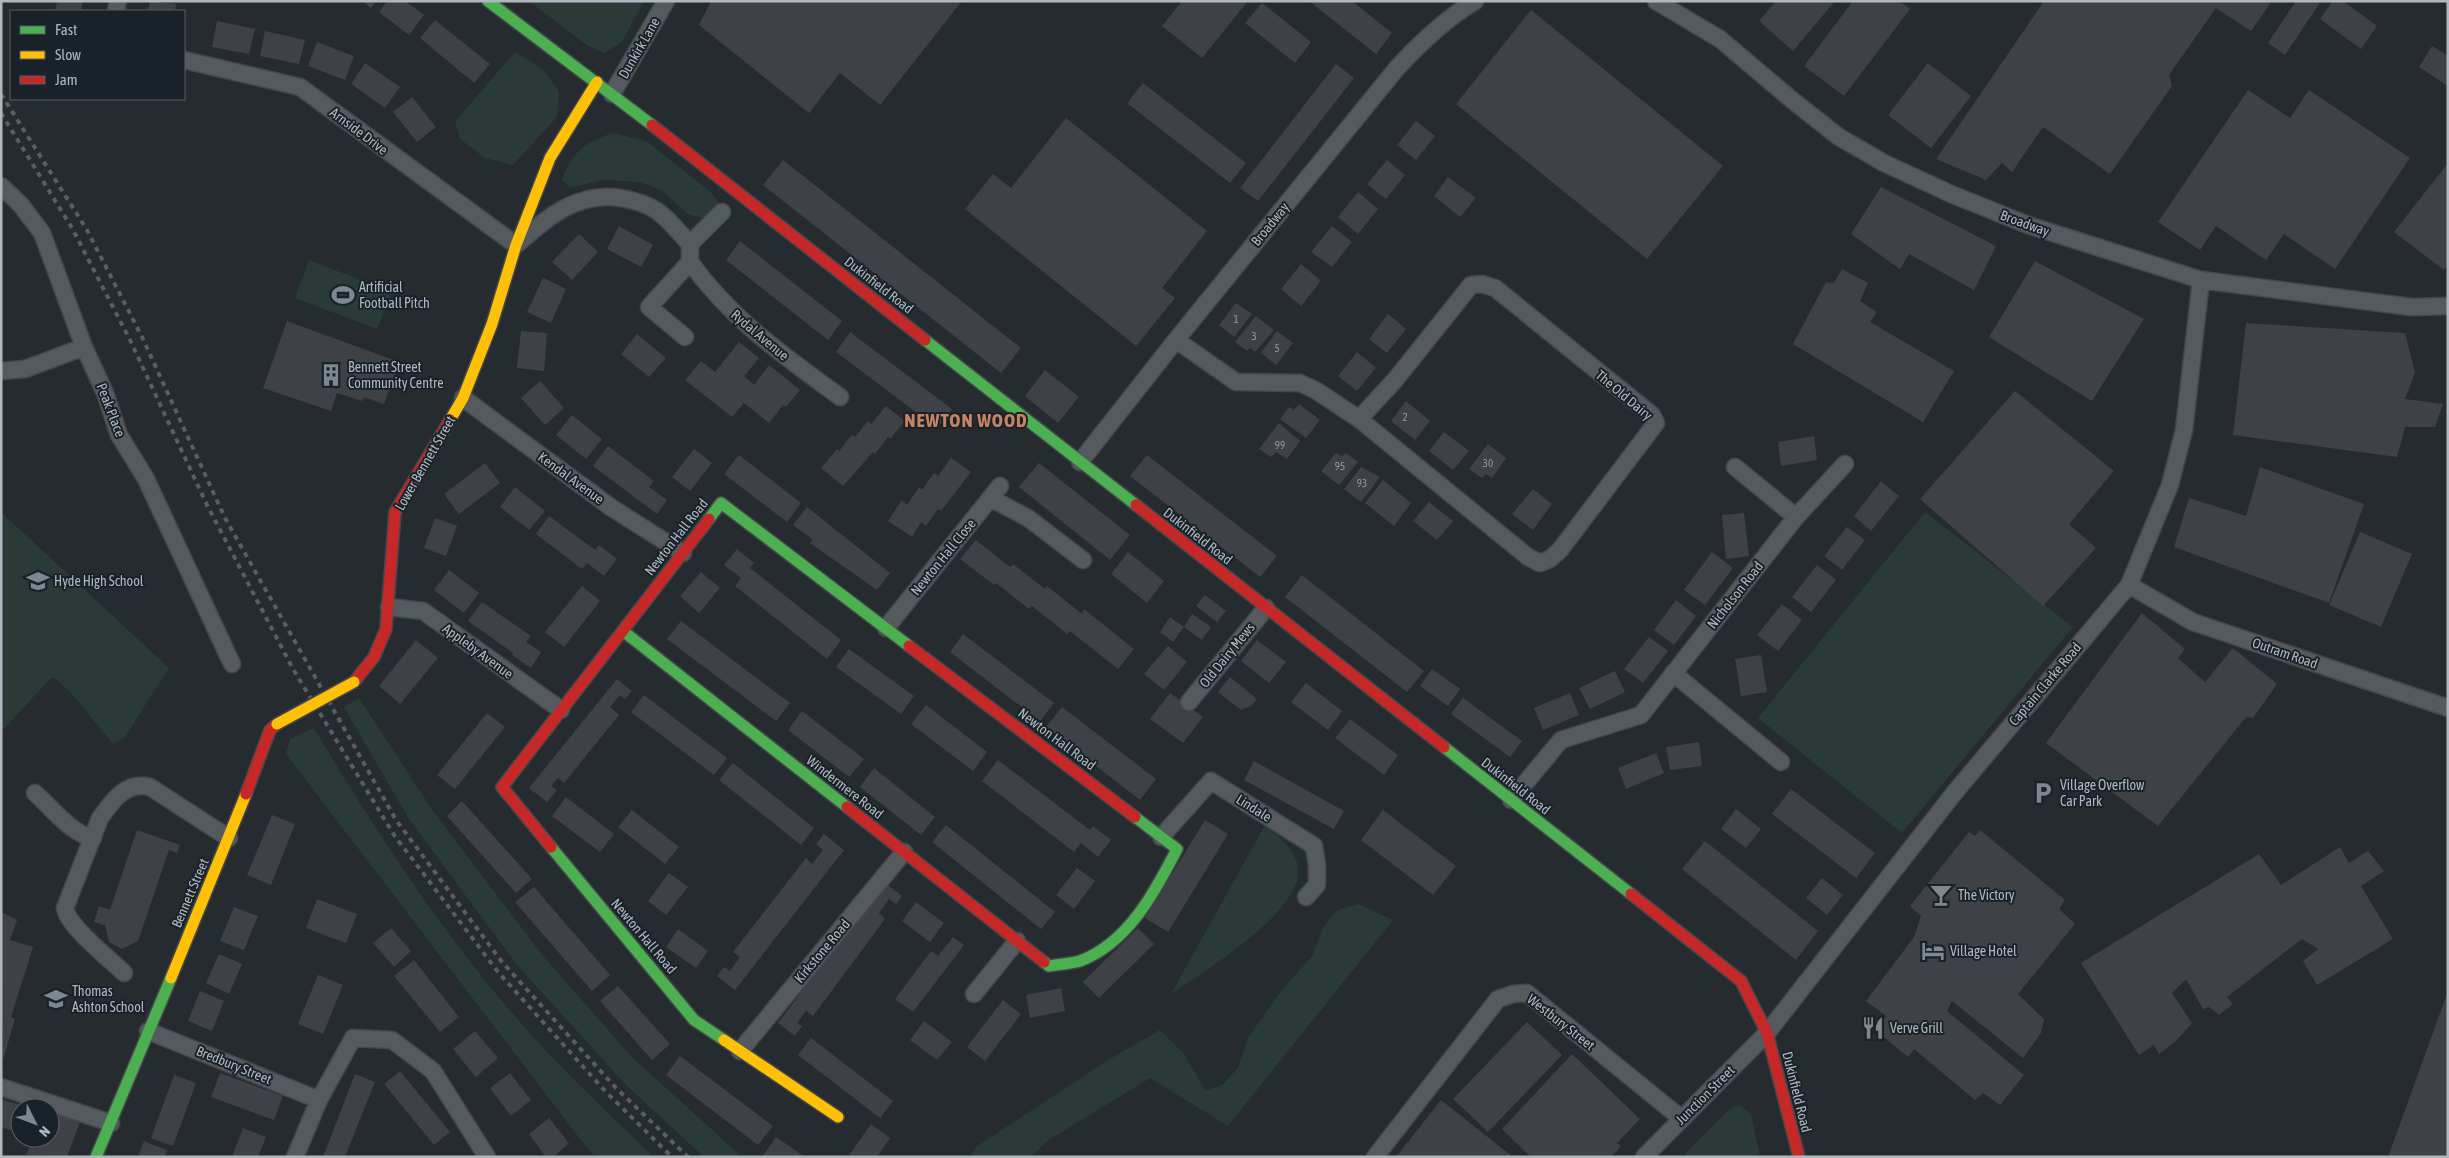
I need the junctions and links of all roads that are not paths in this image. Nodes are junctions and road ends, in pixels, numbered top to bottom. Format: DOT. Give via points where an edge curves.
graph roads {
  1 [pos="488,1"];
  2 [pos="666,1"];
  3 [pos="1475,1"];
  4 [pos="1656,1"];
  5 [pos="185,60"];
  6 [pos="597,82"];
  7 [pos="612,94"];
  8 [pos="1,186"];
  9 [pos="722,212"];
  10 [pos="690,244"];
  11 [pos="516,245"];
  12 [pos="690,262"];
  13 [pos="2201,280"];
  14 [pos="2448,306"];
  15 [pos="685,336"];
  16 [pos="1176,340"];
  17 [pos="84,347"];
  18 [pos="1,371"];
  19 [pos="840,397"];
  20 [pos="463,398"];
  21 [pos="1360,419"];
  22 [pos="1080,462"];
  23 [pos="1844,464"];
  24 [pos="1735,467"];
  25 [pos="1796,517"];
  26 [pos="683,553"];
  27 [pos="1083,560"];
  28 [pos="2129,585"];
  29 [pos="389,607"];
  30 [pos="1266,608"];
  31 [pos="886,628"];
  32 [pos="623,631"];
  33 [pos="232,664"];
  34 [pos="1673,673"];
  35 [pos="354,682"];
  36 [pos="1188,702"];
  37 [pos="2448,708"];
  38 [pos="561,710"];
  39 [pos="1781,762"];
  40 [pos="35,793"];
  41 [pos="1510,800"];
  42 [pos="1161,837"];
  43 [pos="92,838"];
  44 [pos="230,838"];
  45 [pos="904,852"];
  46 [pos="1306,897"];
  47 [pos="1017,941"];
  48 [pos="1049,966"];
  49 [pos="124,973"];
  50 [pos="974,994"];
  51 [pos="148,1030"];
  52 [pos="1767,1033"];
  53 [pos="740,1051"];
  54 [pos="1,1087"];
  55 [pos="319,1100"];
  56 [pos="838,1117"];
  57 [pos="1682,1119"];
  58 [pos="111,1123"];
  59 [pos="96,1157"];
  60 [pos="295,1157"];
  61 [pos="487,1157"];
  62 [pos="1375,1157"];
  63 [pos="1644,1157"];
  64 [pos="1799,1157"];
  1 -- 6 [label="street, Dukinfield Road"];
  2 -- 7 [label="street, Dunkirk Lane"];
  3 -- 16 [label="street, Broadway" via="1428,36 1397,68"];
  4 -- 13 [label="street, Broadway" via="1720,40 1839,136 1884,163 2028,225"];
  5 -- 11 [label="street, Arnside Drive" via="300,87"];
  6 -- 7 [label="street, Dukinfield Road"];
  6 -- 11 [label="street, Lower Bennett Street" via="550,158"];
  7 -- 22 [label="street, Dukinfield Road"];
  8 -- 17 [label="street, Peak Place" via="21,204 42,233"];
  9 -- 10 [label="street"];
  10 -- 11 [label="street" via="657,211 632,200 608,196 588,197 570,204 548,217"];
  10 -- 12 [label="street"];
  11 -- 20 [label="street, Lower Bennett Street" via="492,324"];
  12 -- 15 [label="street" via="649,307"];
  12 -- 19 [label="street, Rydal Avenue" via="711,291 738,318"];
  13 -- 14 [label="street, Broadway" via="2411,307"];
  13 -- 28 [label="street, Captain Clarke Road" via="2184,430 2170,485"];
  16 -- 21 [label="street, The Old Dairy" via="1236,382 1300,383"];
  16 -- 22 [label="street, Broadway"];
  17 -- 18 [label="street" via="25,370"];
  17 -- 33 [label="street, Peak Place" via="105,393 119,435 146,479"];
  20 -- 26 [label="street, Kendal Avenue" via="612,508"];
  20 -- 29 [label="street, Lower Bennett Street" via="395,512"];
  21 -- 21 [label="street, The Old Dairy" via="1528,557 1540,563 1560,550 1656,423 1652,415 1496,288 1482,284 1471,285"];
  22 -- 30 [label="street, Dukinfield Road"];
  23 -- 25 [label="street, Nicholson Road"];
  24 -- 25 [label="street"];
  25 -- 34 [label="street, Nicholson Road"];
  26 -- 31 [label="street, Newton Hall Road" via="721,503"];
  26 -- 32 [label="street, Newton Hall Road"];
  27 -- 31 [label="street, Newton Hall Close" via="995,492"];
  28 -- 37 [label="street, Outram Road" via="2193,622"];
  28 -- 52 [label="street, Captain Clarke Road" via="1955,792"];
  29 -- 35 [label="street, Lower Bennett Street" via="382,645 371,664"];
  29 -- 38 [label="street, Appleby Avenue" via="423,611"];
  30 -- 36 [label="street, Old Dairy Mews"];
  30 -- 41 [label="street, Dukinfield Road"];
  31 -- 42 [label="street, Newton Hall Road"];
  32 -- 38 [label="street, Newton Hall Road"];
  32 -- 45 [label="street, Windermere Road"];
  34 -- 39 [label="street"];
  34 -- 41 [label="street, Nicholson Road" via="1641,715 1561,740"];
  35 -- 44 [label="street, Bennett Street, bridge" via="270,730"];
  38 -- 53 [label="street, Newton Hall Road" via="502,787 694,1020"];
  40 -- 43 [label="street" via="75,830"];
  41 -- 52 [label="street, Dukinfield Road" via="1741,982"];
  42 -- 46 [label="street, Lindale" via="1211,780 1314,846 1317,885"];
  42 -- 48 [label="street, Newton Hall Road" via="1177,849 1153,896 1126,928 1103,949 1081,961"];
  43 -- 44 [label="street" via="100,818 117,795 126,788 141,784"];
  43 -- 49 [label="street" via="65,908 66,913 75,926"];
  44 -- 51 [label="street, Bennett Street"];
  45 -- 47 [label="street, Windermere Road"];
  45 -- 53 [label="street, Kirkstone Road"];
  47 -- 48 [label="street, Windermere Road"];
  47 -- 50 [label="street"];
  51 -- 55 [label="street, Bredbury Street"];
  51 -- 58 [label="street, Bennett Street"];
  52 -- 57 [label="street, Junction Street"];
  52 -- 64 [label="street, Dukinfield Road"];
  53 -- 56 [label="street, Newton Hall Road"];
  54 -- 58 [label="street"];
  55 -- 60 [label="street"];
  55 -- 61 [label="street" via="353,1038 392,1040 433,1071"];
  57 -- 62 [label="street, Westbury Street" via="1527,994 1514,994 1498,999"];
  57 -- 63 [label="street, Junction Street"];
  58 -- 59 [label="street, Bennett Street"];
}
